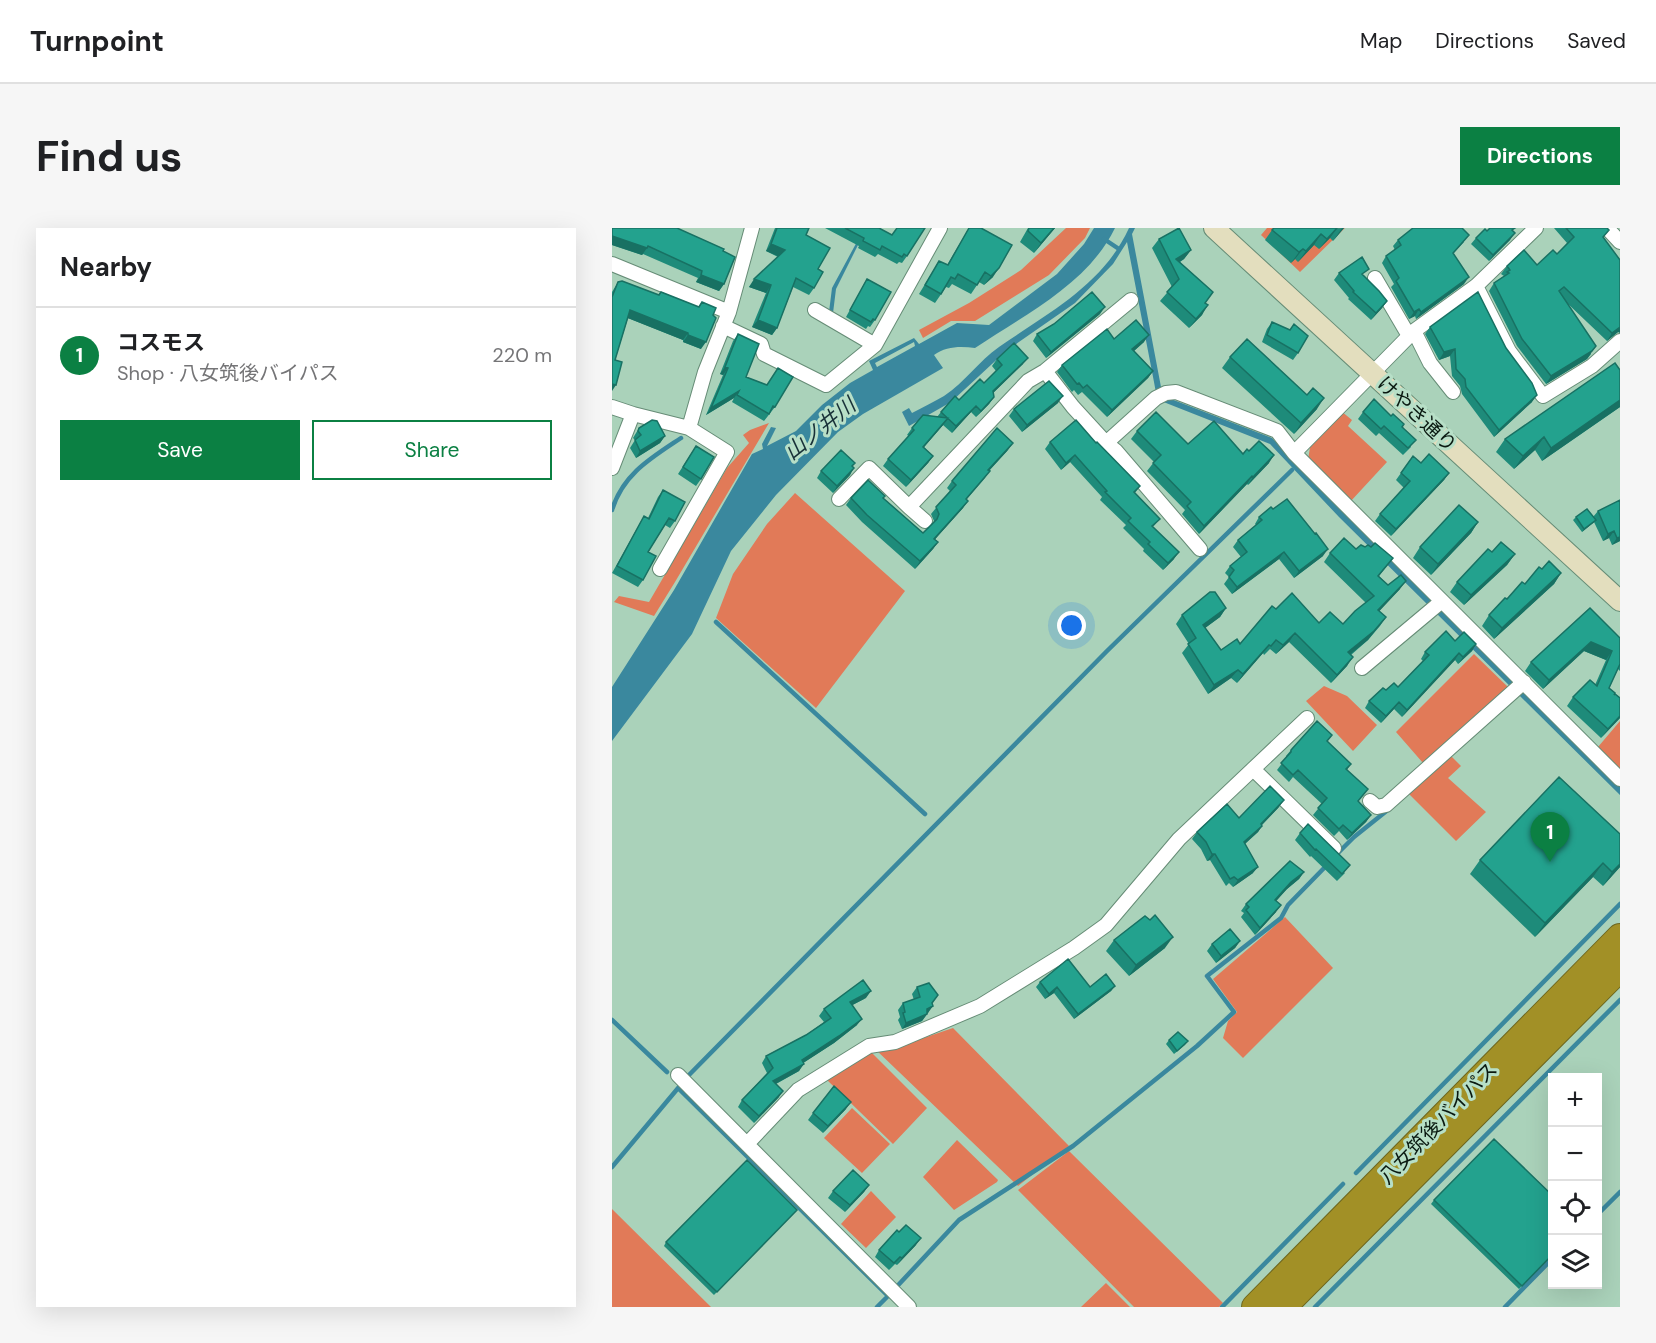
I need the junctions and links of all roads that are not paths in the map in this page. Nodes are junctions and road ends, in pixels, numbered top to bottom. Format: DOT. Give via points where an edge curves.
graph roads {
  1 [pos="752,228"];
  2 [pos="940,228"];
  3 [pos="1214,228"];
  4 [pos="1536,228"];
  5 [pos="1607,228"];
  6 [pos="1620,242"];
  7 [pos="612,264"];
  8 [pos="1375,278"];
  9 [pos="1476,286"];
  10 [pos="1131,300"];
  11 [pos="815,310"];
  12 [pos="729,312"];
  13 [pos="723,326"];
  14 [pos="1411,333"];
  15 [pos="1620,341"];
  16 [pos="875,345"];
  17 [pos="1045,371"];
  18 [pos="1372,372"];
  19 [pos="1453,392"];
  20 [pos="612,407"];
  21 [pos="633,414"];
  22 [pos="689,428"];
  23 [pos="1106,443"];
  24 [pos="1294,453"];
  25 [pos="612,468"];
  26 [pos="839,500"];
  27 [pos="909,507"];
  28 [pos="925,521"];
  29 [pos="1200,549"];
  30 [pos="660,569"];
  31 [pos="1620,601"];
  32 [pos="1438,604"];
  33 [pos="1362,668"];
  34 [pos="1519,686"];
  35 [pos="1307,718"];
  36 [pos="1253,769"];
  37 [pos="1620,779"];
  38 [pos="1370,801"];
  39 [pos="1334,848"];
  40 [pos="1620,937"];
  41 [pos="1620,968"];
  42 [pos="678,1075"];
  43 [pos="747,1144"];
  44 [pos="909,1307"];
  45 [pos="1255,1307"];
  46 [pos="1283,1307"];
  1 -- 12 [label="street"];
  2 -- 16 [label="street"];
  3 -- 18 [label="street, けやき通り"];
  4 -- 9 [label="street"];
  5 -- 6 [label="street"];
  7 -- 12 [label="street"];
  8 -- 14 [label="street"];
  9 -- 14 [label="street"];
  9 -- 15 [label="street" via="1509,351 1543,396 1592,366"];
  10 -- 17 [label="street"];
  11 -- 16 [label="street"];
  12 -- 13 [label="street"];
  13 -- 16 [label="street" via="761,344 764,354 826,385"];
  13 -- 22 [label="street"];
  14 -- 18 [label="street"];
  14 -- 19 [label="street"];
  17 -- 23 [label="street"];
  17 -- 27 [label="street" via="1028,381"];
  18 -- 24 [label="street"];
  18 -- 31 [label="street, けやき通り"];
  20 -- 21 [label="street"];
  21 -- 22 [label="street"];
  21 -- 25 [label="street"];
  22 -- 30 [label="street" via="727,452"];
  23 -- 24 [label="street" via="1161,396 1176,392 1277,431"];
  23 -- 29 [label="street"];
  24 -- 32 [label="street"];
  26 -- 27 [label="street" via="869,468"];
  27 -- 28 [label="street"];
  32 -- 33 [label="street"];
  32 -- 34 [label="street"];
  34 -- 37 [label="street"];
  34 -- 38 [label="street" via="1386,805 1377,807"];
  35 -- 36 [label="street"];
  36 -- 39 [label="street"];
  36 -- 43 [label="street" via="1179,839 1106,925 980,1006 895,1042 869,1046 798,1089"];
  40 -- 45 [label="highway, 八女筑後バイパス"];
  41 -- 46 [label="highway, 八女筑後バイパス"];
  42 -- 43 [label="street"];
  43 -- 44 [label="street"];
}
